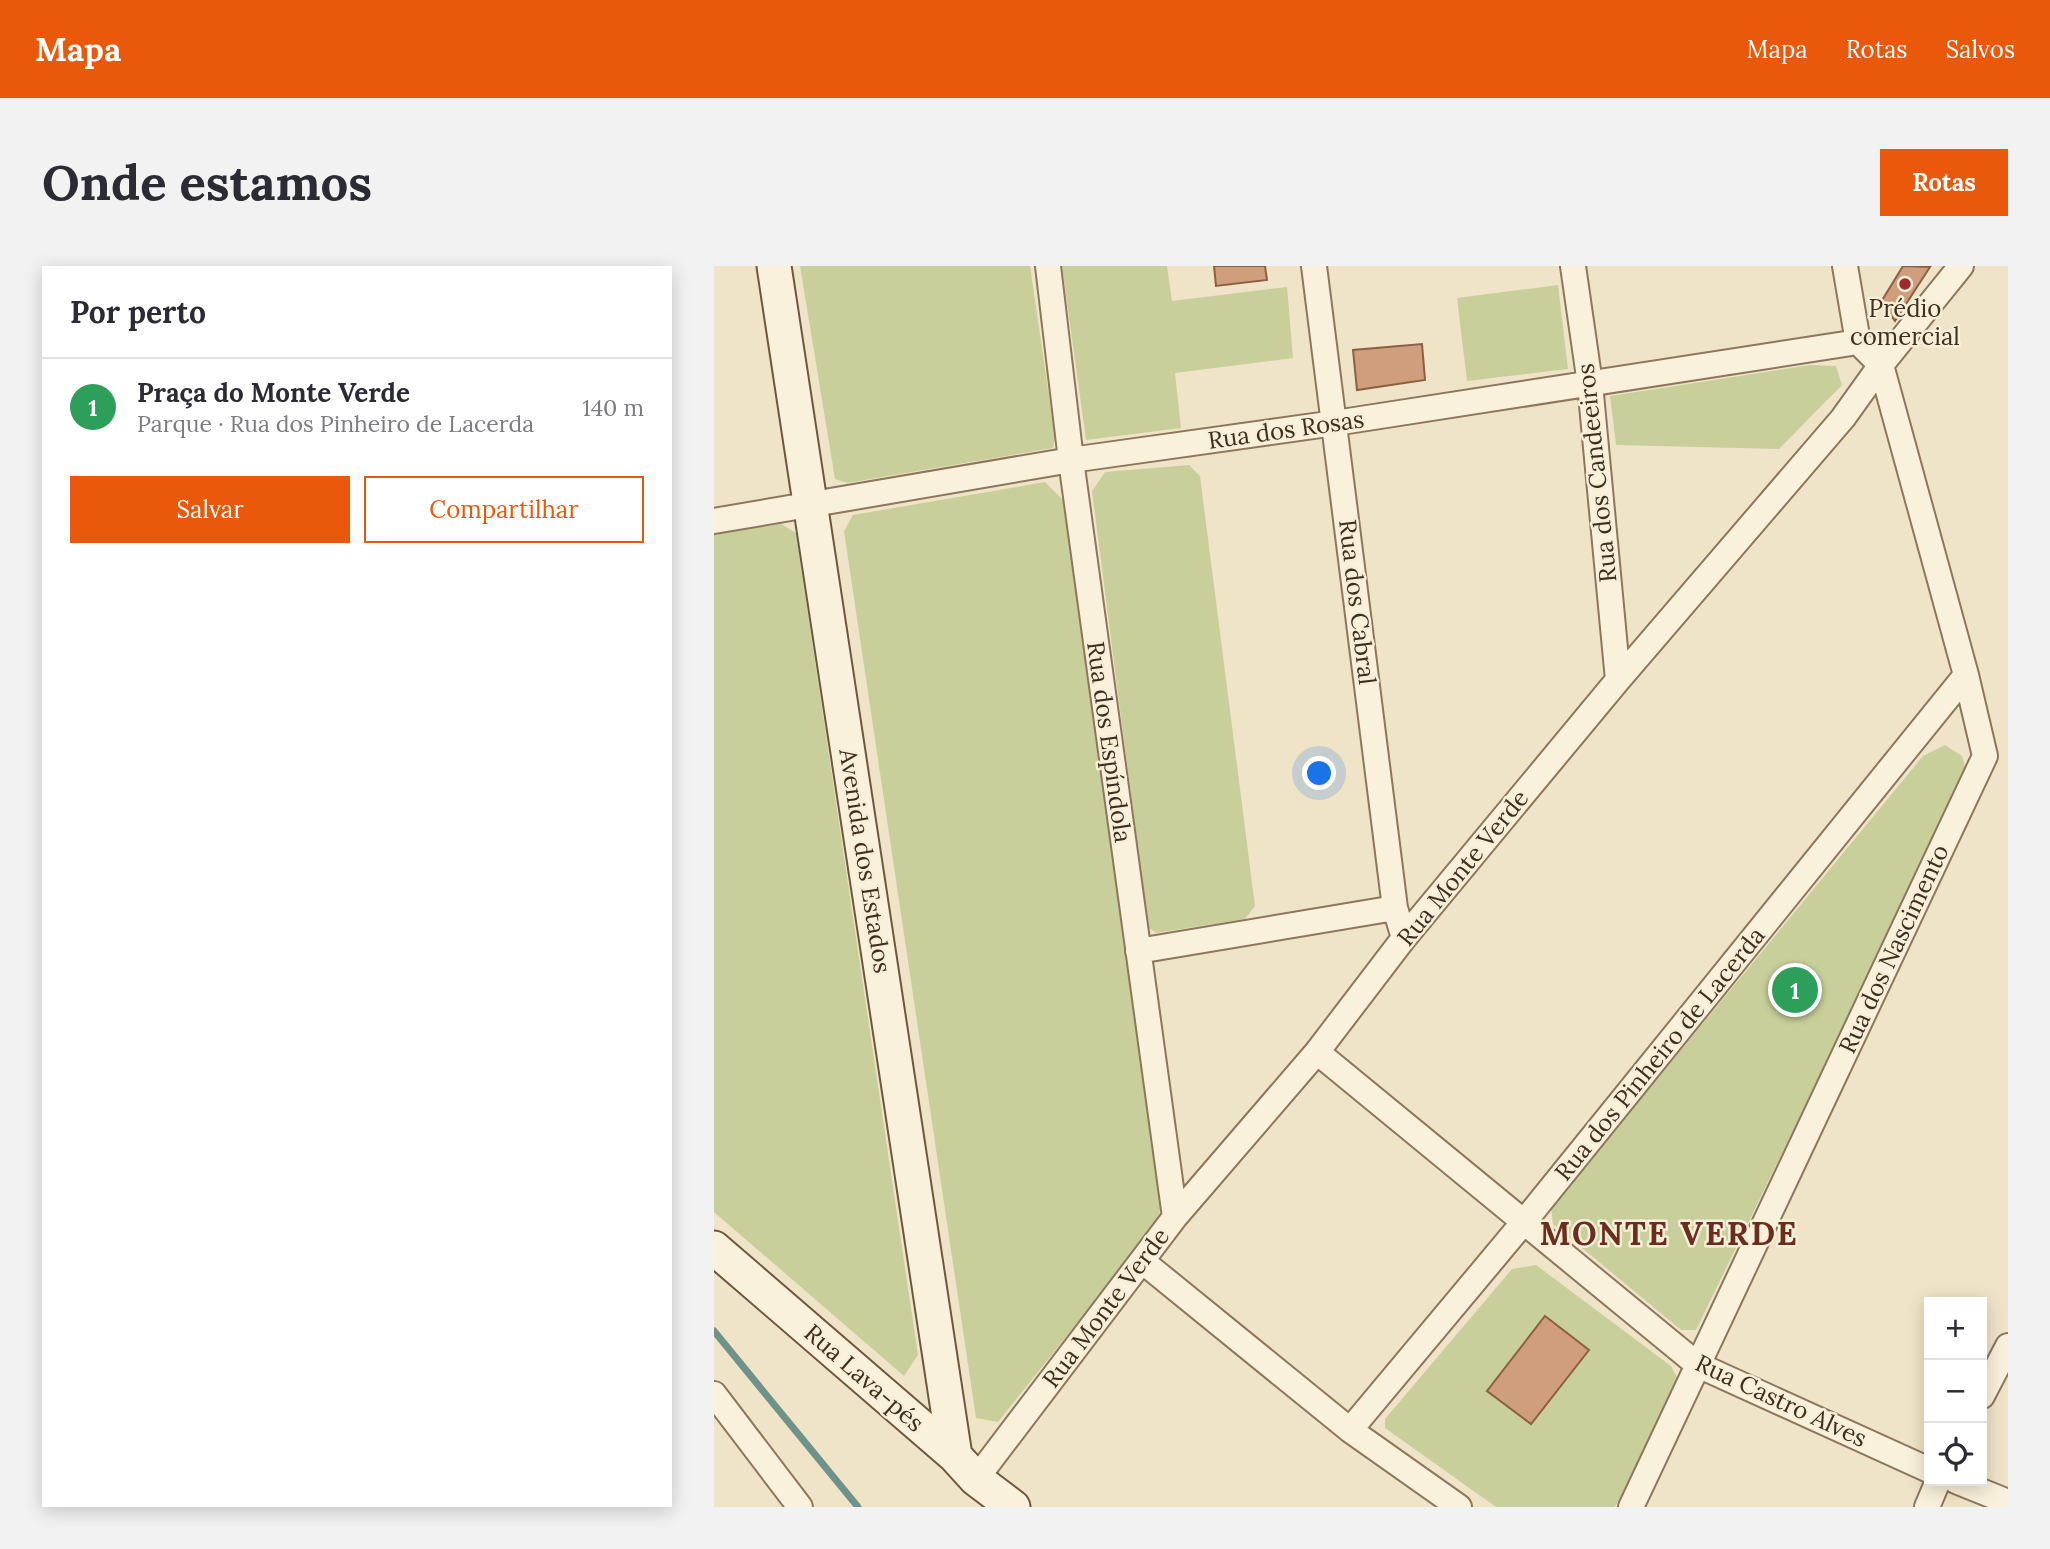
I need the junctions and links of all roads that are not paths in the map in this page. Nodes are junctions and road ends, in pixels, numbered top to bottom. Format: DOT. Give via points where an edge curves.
graph roads {
  1 [pos="774,266"];
  2 [pos="1048,266"];
  3 [pos="1314,266"];
  4 [pos="1573,266"];
  5 [pos="1845,266"];
  6 [pos="1961,266"];
  7 [pos="1858,342"];
  8 [pos="1881,365"];
  9 [pos="1590,384"];
  10 [pos="1335,423"];
  11 [pos="1071,460"];
  12 [pos="812,507"];
  13 [pos="714,521"];
  14 [pos="1966,675"];
  15 [pos="1618,680"];
  16 [pos="1395,908"];
  17 [pos="1404,938"];
  18 [pos="1138,951"];
  19 [pos="1317,1052"];
  20 [pos="1175,1217"];
  21 [pos="1523,1223"];
  22 [pos="714,1248"];
  23 [pos="1142,1261"];
  24 [pos="2008,1346"];
  25 [pos="1698,1365"];
  26 [pos="1987,1386"];
  27 [pos="714,1394"];
  28 [pos="1350,1430"];
  29 [pos="1924,1467"];
  30 [pos="965,1468"];
  31 [pos="1936,1486"];
  32 [pos="1968,1486"];
  33 [pos="2008,1502"];
  34 [pos="800,1507"];
  35 [pos="1013,1507"];
  36 [pos="1459,1507"];
  37 [pos="1631,1507"];
  38 [pos="1927,1507"];
  1 -- 12 [label="street, Avenida dos Estados"];
  2 -- 11 [label="street, Rua dos Espíndola"];
  3 -- 10 [label="street, Rua dos Cabral"];
  4 -- 9 [label="street, Rua dos Candeeiros"];
  5 -- 7 [label="street"];
  6 -- 8 [label="street, Rua Monte Verde"];
  7 -- 8 [label="street"];
  7 -- 9 [label="street, Rua dos Rosas"];
  8 -- 14 [label="street, Rua dos Nascimento"];
  8 -- 15 [label="street, Rua Monte Verde" via="1843,418"];
  9 -- 10 [label="street, Rua dos Rosas"];
  9 -- 15 [label="street, Rua dos Candeeiros"];
  10 -- 11 [label="street, Rua dos Rosas"];
  10 -- 16 [label="street, Rua dos Cabral"];
  11 -- 12 [label="street, Rua dos Rosas"];
  11 -- 18 [label="street, Rua dos Espíndola"];
  12 -- 13 [label="street, Rua dos Rosas"];
  12 -- 30 [label="street, Avenida dos Estados"];
  14 -- 21 [label="street, Rua dos Pinheiro de Lacerda"];
  14 -- 25 [label="street, Rua dos Nascimento" via="1985,756"];
  15 -- 17 [label="street, Rua Monte Verde"];
  16 -- 17 [label="street, Rua dos Cabral"];
  16 -- 18 [label="street"];
  17 -- 19 [label="street, Rua Monte Verde"];
  18 -- 20 [label="street, Rua dos Espíndola"];
  19 -- 20 [label="street, Rua Monte Verde"];
  19 -- 21 [label="street, Rua Castro Alves"];
  20 -- 23 [label="street, Rua Monte Verde"];
  21 -- 25 [label="street, Rua Castro Alves"];
  21 -- 28 [label="street, Rua dos Pinheiro de Lacerda"];
  22 -- 30 [label="street, Rua Lava-pés"];
  23 -- 28 [label="street"];
  23 -- 30 [label="street, Rua Monte Verde"];
  24 -- 26 [label="street"];
  25 -- 29 [label="street, Rua Castro Alves"];
  25 -- 37 [label="street, Rua dos Nascimento"];
  27 -- 34 [label="street"];
  28 -- 36 [label="street"];
  30 -- 35 [label="street, Rua Lava-pés"];
  31 -- 38 [label="street"];
  32 -- 33 [label="street"];
}
